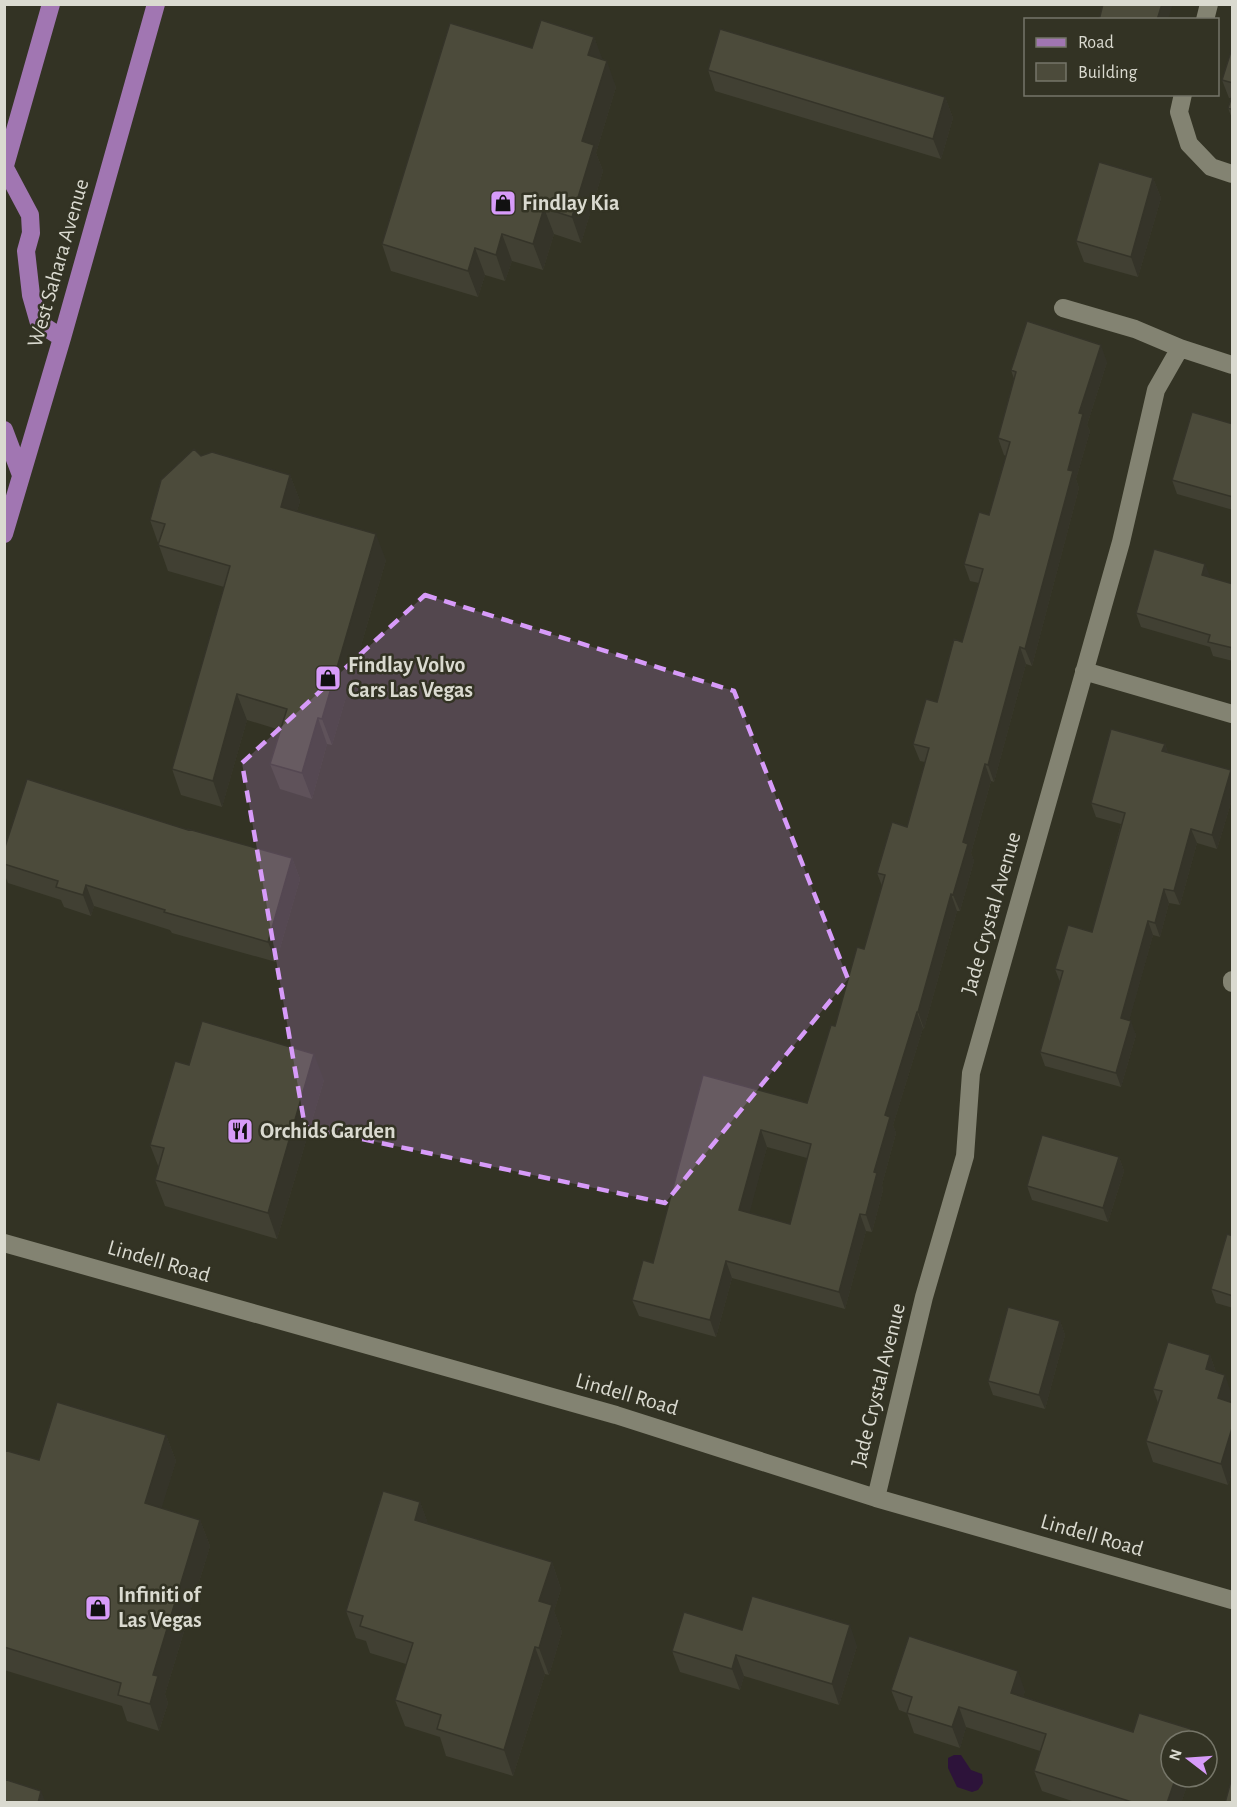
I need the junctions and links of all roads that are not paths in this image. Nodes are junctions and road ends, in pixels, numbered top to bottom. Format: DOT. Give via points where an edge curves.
graph roads {
  1 [pos="51,4"];
  2 [pos="156,4"];
  3 [pos="1183,96"];
  4 [pos="5,168"];
  5 [pos="1233,174"];
  6 [pos="1063,308"];
  7 [pos="62,338"];
  8 [pos="1180,348"];
  9 [pos="1233,365"];
  10 [pos="4,430"];
  11 [pos="21,475"];
  12 [pos="4,534"];
  13 [pos="1084,671"];
  14 [pos="1233,714"];
  15 [pos="4,1243"];
  16 [pos="876,1498"];
  17 [pos="1233,1600"];
  1 -- 4 [label="main road"];
  2 -- 7 [label="main road, West Sahara Avenue"];
  3 -- 5 [label="street" via="1179,111 1189,144 1211,167"];
  4 -- 7 [label="main road" via="30,215 26,251 39,323"];
  6 -- 8 [label="street" via="1135,328"];
  7 -- 11 [label="main road, West Sahara Avenue"];
  8 -- 9 [label="street"];
  8 -- 13 [label="street, Jade Crystal Avenue" via="1156,390"];
  10 -- 11 [label="main road"];
  11 -- 12 [label="main road, West Sahara Avenue"];
  13 -- 14 [label="street"];
  13 -- 16 [label="street, Jade Crystal Avenue" via="971,1073 965,1156 924,1297"];
  15 -- 16 [label="street, Lindell Road" via="616,1415"];
  16 -- 17 [label="street, Lindell Road"];
}
